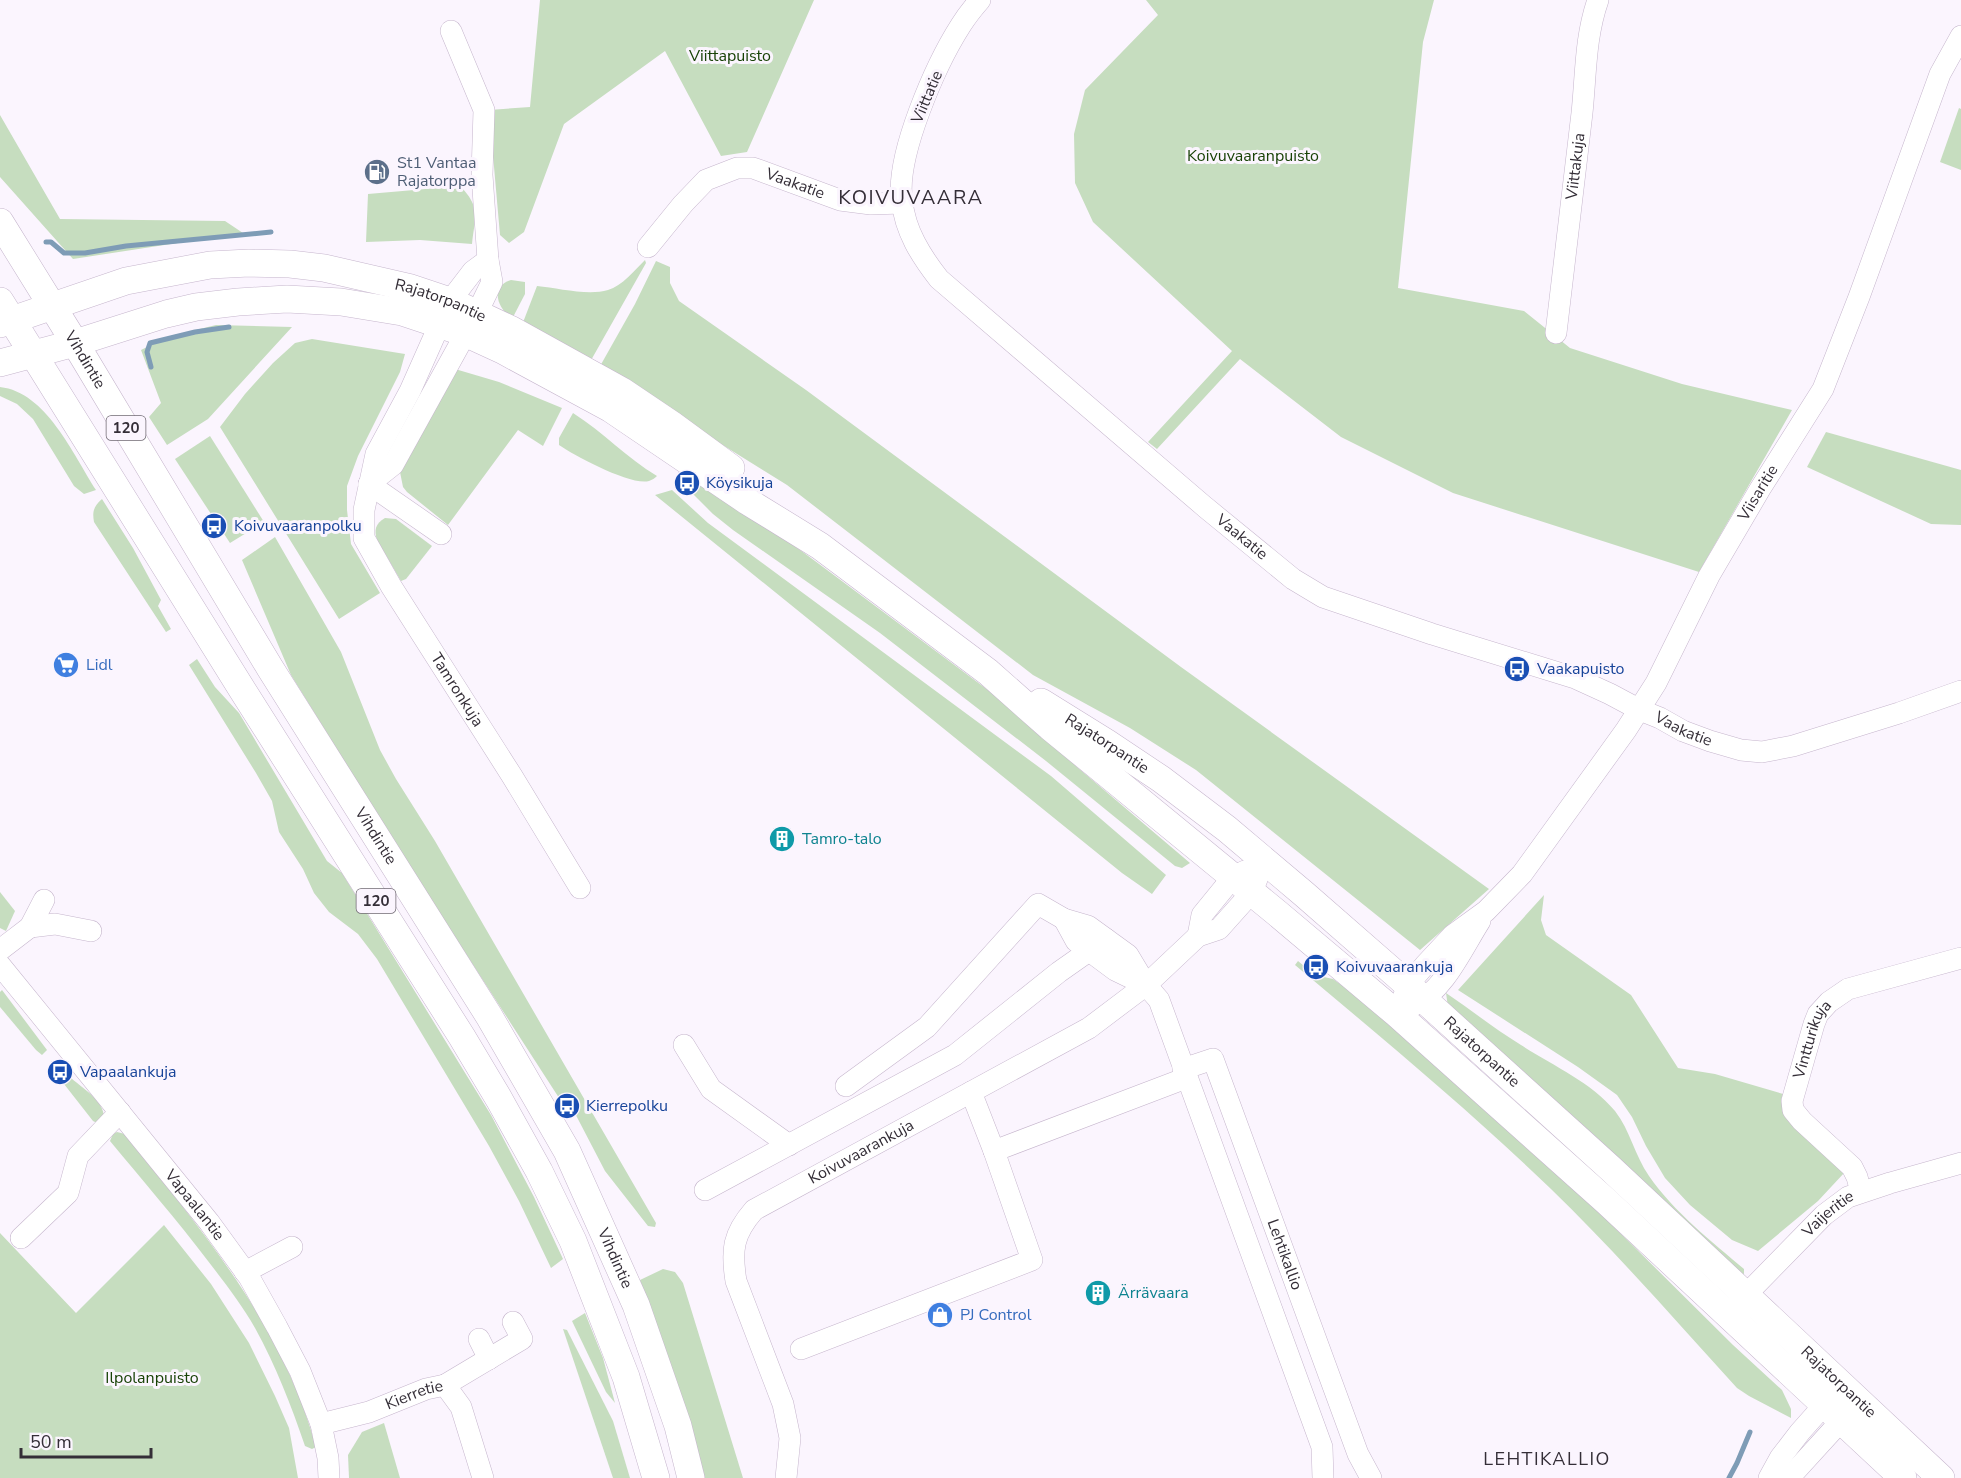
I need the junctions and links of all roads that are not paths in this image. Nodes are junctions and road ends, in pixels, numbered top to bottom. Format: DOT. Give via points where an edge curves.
graph roads {
  1 [pos="980,0"];
  2 [pos="1598,0"];
  3 [pos="451,31"];
  4 [pos="1961,36"];
  5 [pos="902,203"];
  6 [pos="0,222"];
  7 [pos="648,247"];
  8 [pos="488,260"];
  9 [pos="51,306"];
  10 [pos="445,313"];
  11 [pos="4,315"];
  12 [pos="471,323"];
  13 [pos="1556,333"];
  14 [pos="75,343"];
  15 [pos="32,355"];
  16 [pos="0,363"];
  17 [pos="369,484"];
  18 [pos="441,534"];
  19 [pos="988,672"];
  20 [pos="1961,691"];
  21 [pos="1640,710"];
  22 [pos="1264,861"];
  23 [pos="1243,885"];
  24 [pos="580,888"];
  25 [pos="44,900"];
  26 [pos="30,927"];
  27 [pos="91,932"];
  28 [pos="1098,945"];
  29 [pos="0,951"];
  30 [pos="1961,958"];
  31 [pos="0,965"];
  32 [pos="1146,985"];
  33 [pos="1416,992"];
  34 [pos="1397,1014"];
  35 [pos="684,1045"];
  36 [pos="1185,1074"];
  37 [pos="846,1086"];
  38 [pos="971,1092"];
  39 [pos="120,1112"];
  40 [pos="789,1145"];
  41 [pos="993,1151"];
  42 [pos="1961,1163"];
  43 [pos="705,1191"];
  44 [pos="1861,1192"];
  45 [pos="21,1238"];
  46 [pos="292,1246"];
  47 [pos="245,1272"];
  48 [pos="1736,1305"];
  49 [pos="513,1322"];
  50 [pos="479,1339"];
  51 [pos="801,1349"];
  52 [pos="489,1359"];
  53 [pos="445,1385"];
  54 [pos="1852,1394"];
  55 [pos="1832,1413"];
  56 [pos="321,1424"];
  57 [pos="329,1478"];
  58 [pos="483,1478"];
  59 [pos="656,1478"];
  60 [pos="691,1478"];
  61 [pos="786,1478"];
  62 [pos="1323,1478"];
  63 [pos="1371,1478"];
  64 [pos="1769,1478"];
  65 [pos="1789,1478"];
  66 [pos="1903,1478"];
  67 [pos="1941,1478"];
  1 -- 5 [label="street, Viittatie" via="960,26 919,113 906,152"];
  2 -- 13 [label="street, Viittakuja" via="1586,54"];
  3 -- 8 [label="street" via="484,110 482,175"];
  4 -- 21 [label="street, Viisaritie" via="1943,65 1823,389 1713,569"];
  5 -- 7 [label="street, Vaakatie" via="840,200 753,168 737,168 706,180"];
  5 -- 21 [label="street, Vaakatie" via="916,246 939,279 1293,579 1323,597 1372,615 1575,678"];
  6 -- 9 [label="main road, Vihdintie / 120"];
  8 -- 10 [label="street" via="469,276"];
  8 -- 12 [label="street" via="492,282"];
  9 -- 10 [label="main road, Rajatorpantie" via="126,281 210,265 249,263 324,268 411,288"];
  9 -- 11 [label="main road, Rajatorpantie"];
  9 -- 14 [label="main road, Vihdintie / 120"];
  10 -- 12 [label="main road, Rajatorpantie"];
  10 -- 14 [label="main road, Rajatorpantie" via="287,299 238,302 166,314"];
  10 -- 17 [label="street, Tamronkuja" via="376,454"];
  11 -- 15 [label="main road, Vihdintie / 120"];
  12 -- 17 [label="street" via="393,465"];
  12 -- 19 [label="main road, Rajatorpantie" via="512,330 671,424 761,491 820,546"];
  14 -- 15 [label="main road, Rajatorpantie"];
  14 -- 60 [label="main road, Vihdintie / 120" via="270,668 489,1016 567,1151 636,1305 678,1426"];
  15 -- 16 [label="main road, Rajatorpantie"];
  15 -- 59 [label="main road, Vihdintie / 120" via="499,1099 573,1241 626,1377"];
  17 -- 18 [label="street"];
  17 -- 24 [label="street, Tamronkuja" via="364,538"];
  19 -- 22 [label="main road, Rajatorpantie" via="1152,773"];
  19 -- 23 [label="main road, Rajatorpantie"];
  20 -- 21 [label="street, Vaakatie" via="1813,740 1762,752 1710,741"];
  21 -- 33 [label="street, Viisaritie" via="1522,874 1486,910 1443,982"];
  22 -- 23 [label="street, Koivuvaarankuja"];
  22 -- 33 [label="main road, Rajatorpantie"];
  23 -- 32 [label="street, Koivuvaarankuja" via="1202,915 1198,936"];
  23 -- 34 [label="main road, Rajatorpantie"];
  25 -- 26 [label="street"];
  26 -- 27 [label="street" via="54,924"];
  26 -- 29 [label="street"];
  28 -- 32 [label="street" via="1114,970"];
  28 -- 37 [label="street" via="1076,940 1064,919 1038,904 927,1027"];
  28 -- 40 [label="street" via="955,1055"];
  30 -- 44 [label="street, Vintturikuja" via="1848,989 1818,1014 1792,1101 1793,1110 1852,1167"];
  31 -- 39 [label="street, Vapaalantie"];
  32 -- 36 [label="street" via="1159,1000"];
  32 -- 38 [label="street, Koivuvaarankuja" via="1089,1028"];
  33 -- 34 [label="street, Viisaritie"];
  33 -- 48 [label="main road, Rajatorpantie" via="1611,1168"];
  34 -- 48 [label="main road, Rajatorpantie" via="1606,1201"];
  35 -- 40 [label="street" via="711,1089"];
  36 -- 41 [label="street"];
  36 -- 62 [label="street" via="1322,1447"];
  36 -- 63 [label="street, Lehtikallio" via="1213,1059 1358,1454"];
  38 -- 41 [label="street"];
  38 -- 61 [label="street, Koivuvaarankuja" via="754,1210 742,1224 732,1262 783,1404 790,1438"];
  39 -- 45 [label="street" via="78,1156 68,1193"];
  39 -- 47 [label="street, Vapaalantie"];
  40 -- 43 [label="street"];
  41 -- 51 [label="street" via="1032,1260"];
  42 -- 44 [label="street, Vaijeritie"];
  44 -- 48 [label="street, Vaijeritie" via="1824,1215"];
  46 -- 47 [label="street"];
  47 -- 56 [label="street, Vapaalantie" via="295,1362"];
  48 -- 54 [label="main road, Rajatorpantie"];
  48 -- 55 [label="main road, Rajatorpantie"];
  49 -- 52 [label="street" via="522,1339"];
  50 -- 52 [label="street"];
  52 -- 53 [label="street"];
  53 -- 56 [label="street, Kierretie"];
  53 -- 58 [label="street, Kierretie" via="461,1407"];
  54 -- 55 [label="street"];
  54 -- 67 [label="main road, Rajatorpantie"];
  55 -- 64 [label="street" via="1780,1458"];
  55 -- 65 [label="street"];
  55 -- 66 [label="main road, Rajatorpantie"];
  56 -- 57 [label="street, Vapaalantie"];
}
